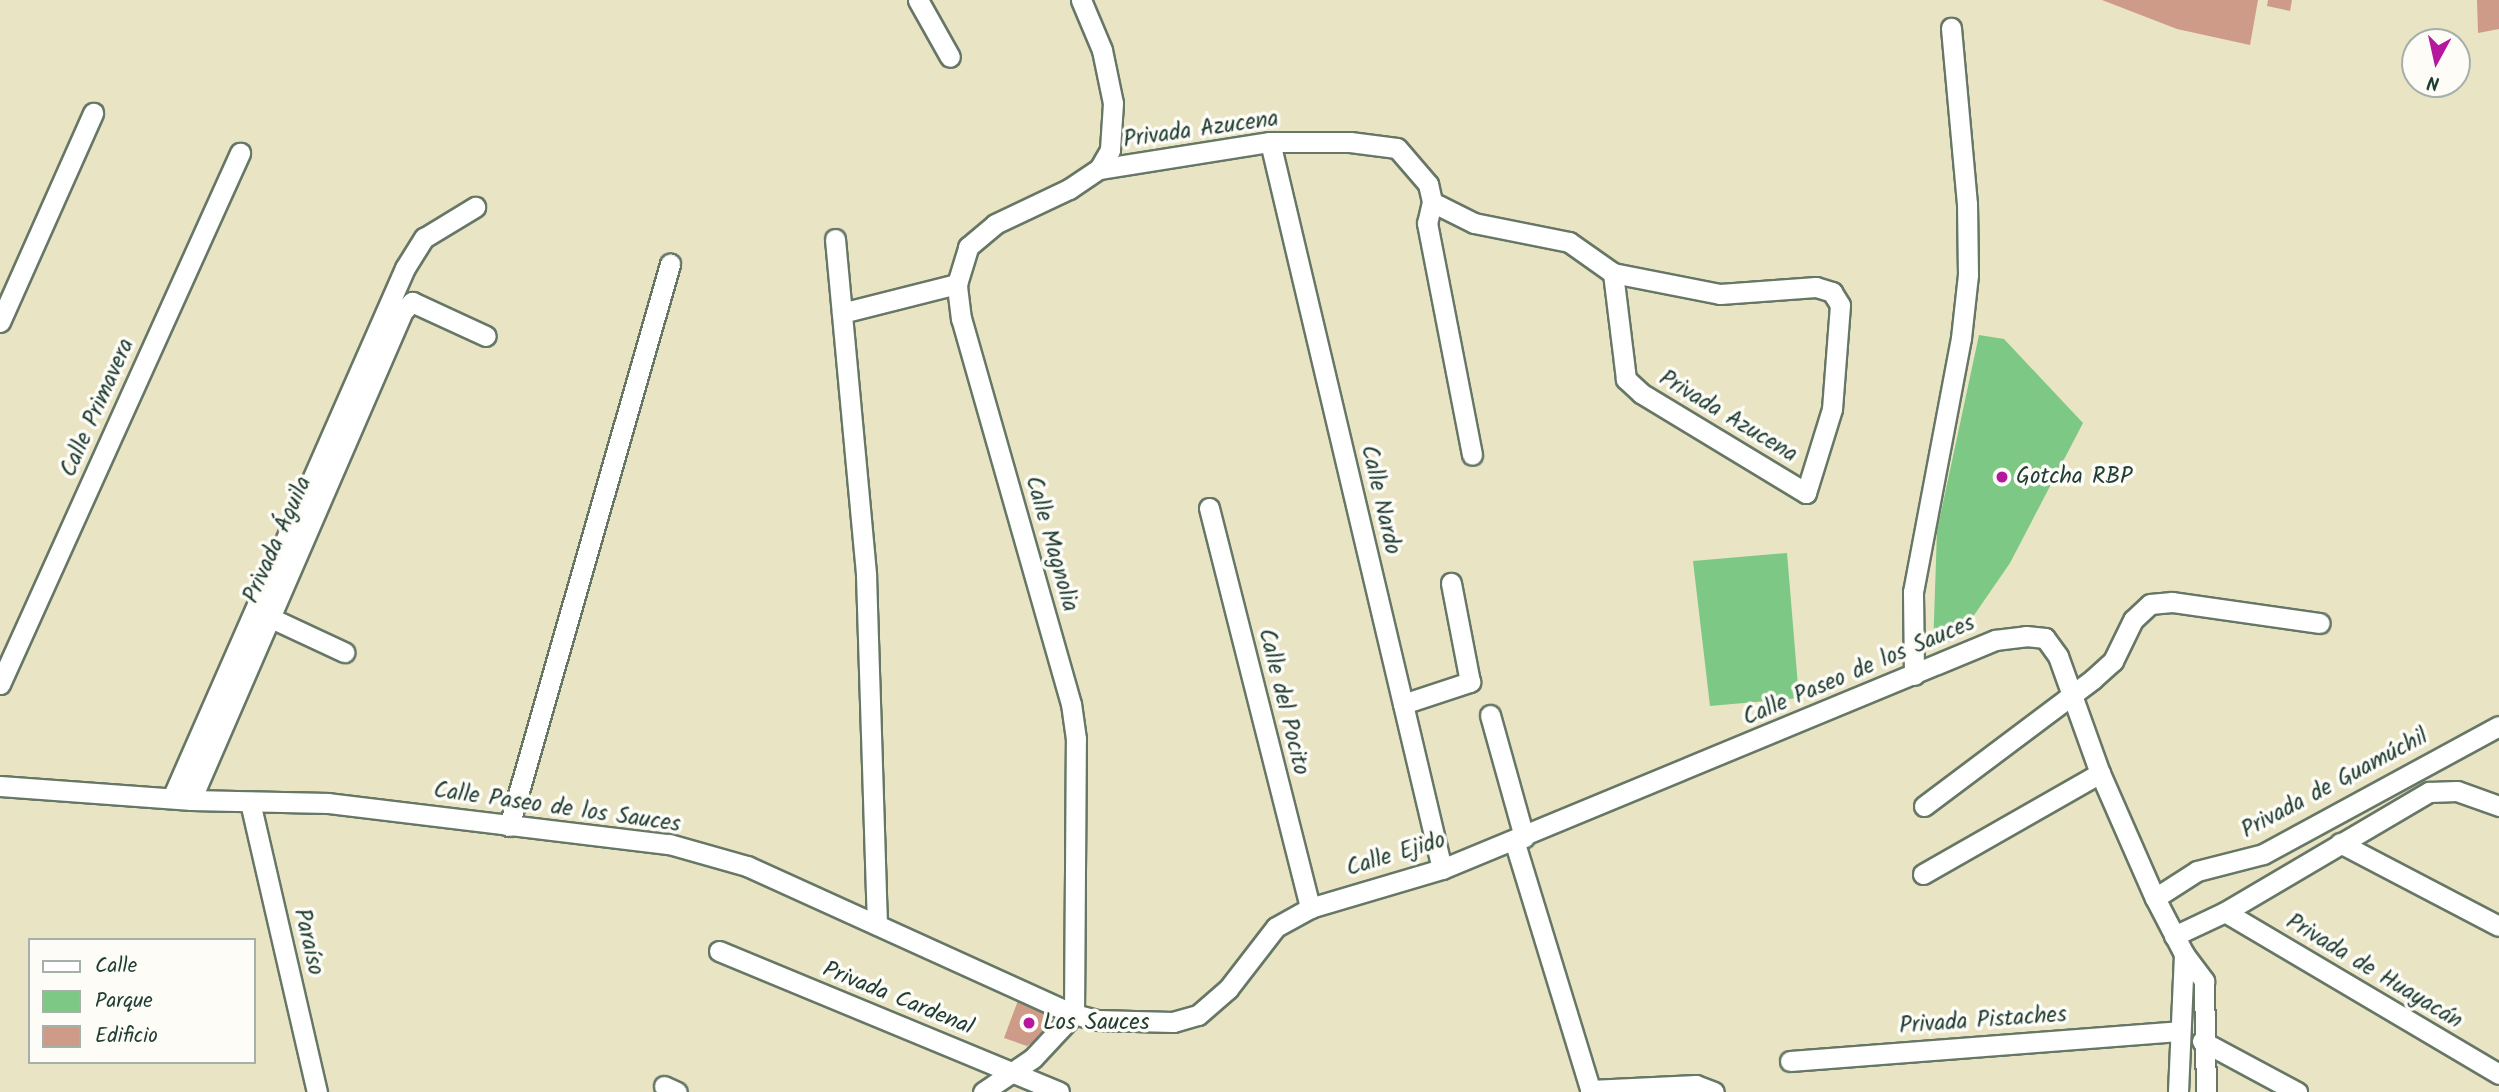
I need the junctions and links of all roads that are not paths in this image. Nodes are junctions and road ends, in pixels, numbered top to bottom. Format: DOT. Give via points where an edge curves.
graph roads {
  1 [pos="918,0"];
  2 [pos="1081,0"];
  3 [pos="1951,28"];
  4 [pos="950,57"];
  5 [pos="93,113"];
  6 [pos="1270,142"];
  7 [pos="240,153"];
  8 [pos="1100,169"];
  9 [pos="1432,202"];
  10 [pos="475,207"];
  11 [pos="835,239"];
  12 [pos="670,264"];
  13 [pos="1613,273"];
  14 [pos="957,284"];
  15 [pos="842,313"];
  16 [pos="0,322"];
  17 [pos="486,336"];
  18 [pos="1472,455"];
  19 [pos="1209,508"];
  20 [pos="1451,583"];
  21 [pos="271,618"];
  22 [pos="2320,623"];
  23 [pos="344,652"];
  24 [pos="1914,675"];
  25 [pos="0,684"];
  26 [pos="2071,692"];
  27 [pos="1403,704"];
  28 [pos="1490,715"];
  29 [pos="2499,726"];
  30 [pos="2100,773"];
  31 [pos="0,786"];
  32 [pos="181,799"];
  33 [pos="250,802"];
  34 [pos="1924,806"];
  35 [pos="2499,806"];
  36 [pos="509,825"];
  37 [pos="1519,838"];
  38 [pos="2340,843"];
  39 [pos="1442,869"];
  40 [pos="1923,874"];
  41 [pos="2155,898"];
  42 [pos="1310,908"];
  43 [pos="2225,912"];
  44 [pos="877,925"];
  45 [pos="2499,926"];
  46 [pos="2174,936"];
  47 [pos="719,951"];
  48 [pos="2184,954"];
  49 [pos="1074,1014"];
  50 [pos="2179,1031"];
  51 [pos="2202,1041"];
  52 [pos="1790,1060"];
  53 [pos="1013,1073"];
  54 [pos="2499,1074"];
  55 [pos="1591,1091"];
  56 [pos="317,1092"];
  57 [pos="983,1092"];
  58 [pos="1059,1092"];
  59 [pos="1714,1092"];
  60 [pos="2178,1092"];
  61 [pos="2206,1092"];
  62 [pos="2297,1092"];
  1 -- 4 [label="street"];
  2 -- 8 [label="street" via="1112,103 1110,150"];
  3 -- 24 [label="street" via="1967,204 1968,275 1961,338 1913,592"];
  5 -- 16 [label="street"];
  6 -- 8 [label="street, Privada Azucena"];
  6 -- 9 [label="street, Privada Azucena" via="1350,142 1397,148 1428,184"];
  6 -- 27 [label="street, Calle Nardo"];
  7 -- 25 [label="street, Calle Primavera"];
  8 -- 14 [label="street, Calle Magnolia" via="995,224 968,247"];
  9 -- 13 [label="street" via="1474,223 1569,242"];
  9 -- 18 [label="street" via="1429,236"];
  10 -- 32 [label="street" via="424,238 405,268"];
  11 -- 15 [label="street"];
  12 -- 36 [label="street"];
  13 -- 13 [label="street, Privada Azucena" via="1720,294 1816,287 1832,292 1840,305 1832,409 1806,493 1641,393 1626,379"];
  14 -- 15 [label="street"];
  14 -- 49 [label="street, Calle Magnolia" via="961,319 1071,704 1078,848"];
  15 -- 44 [label="street" via="866,575"];
  17 -- 21 [label="street, Privada Águila" via="412,302 403,311"];
  19 -- 42 [label="street, Calle del Pocito"];
  20 -- 27 [label="street" via="1470,682"];
  21 -- 23 [label="street"];
  21 -- 32 [label="street, Privada Águila"];
  22 -- 26 [label="street" via="2172,602 2150,604 2133,620 2113,661"];
  24 -- 26 [label="street, Calle Paseo de los Sauces" via="1994,640 2045,638 2058,656"];
  24 -- 37 [label="street, Calle Paseo de los Sauces"];
  26 -- 30 [label="street, Calle Paseo de los Sauces"];
  26 -- 34 [label="street"];
  27 -- 39 [label="street, Calle Nardo"];
  28 -- 37 [label="street"];
  29 -- 41 [label="street, Privada de Guamúchil" via="2263,854 2197,871"];
  30 -- 40 [label="street"];
  30 -- 41 [label="street, Calle Paseo de los Sauces"];
  31 -- 32 [label="street, Calle Paseo de los Sauces"];
  32 -- 33 [label="street, Calle Paseo de los Sauces"];
  33 -- 36 [label="street, Calle Paseo de los Sauces" via="328,803"];
  33 -- 56 [label="street, Paraíso"];
  35 -- 38 [label="street" via="2457,791 2429,792"];
  36 -- 44 [label="street, Calle Paseo de los Sauces" via="669,844 747,866"];
  37 -- 39 [label="street, Calle Ejido"];
  37 -- 55 [label="street"];
  38 -- 43 [label="street"];
  38 -- 45 [label="street"];
  39 -- 42 [label="street, Calle Ejido"];
  41 -- 46 [label="street, Calle Paseo de los Sauces"];
  42 -- 49 [label="street, Calle Ejido" via="1276,927 1228,989 1198,1015 1173,1023 1096,1020"];
  43 -- 46 [label="street"];
  43 -- 54 [label="street, Privada de Huayacán"];
  44 -- 49 [label="street, Calle Paseo de los Sauces"];
  46 -- 48 [label="street, Calle Paseo de los Sauces"];
  47 -- 53 [label="street, Privada Cardenal"];
  48 -- 50 [label="street"];
  48 -- 51 [label="street, Calle Paseo de los Sauces" via="2204,981"];
  49 -- 53 [label="street"];
  50 -- 52 [label="street, Privada Pistaches"];
  50 -- 60 [label="street"];
  51 -- 61 [label="street, Calle Paseo de los Sauces"];
  51 -- 62 [label="street"];
  53 -- 57 [label="street"];
  53 -- 58 [label="street, Privada Cardenal"];
  55 -- 59 [label="street" via="1696,1085"];
}
